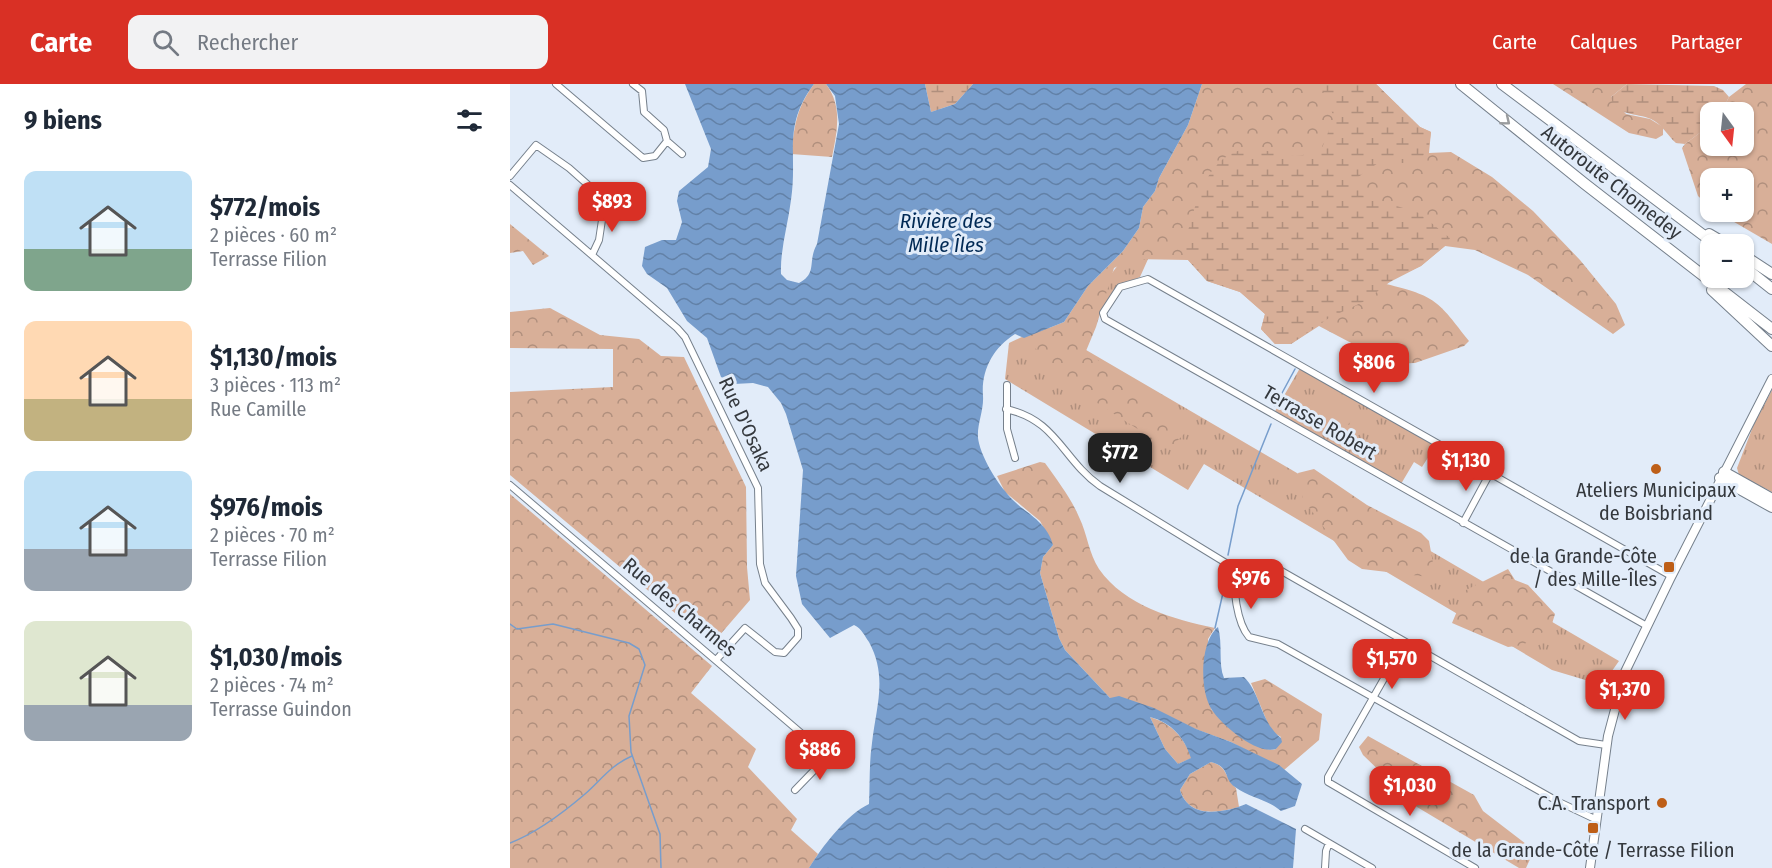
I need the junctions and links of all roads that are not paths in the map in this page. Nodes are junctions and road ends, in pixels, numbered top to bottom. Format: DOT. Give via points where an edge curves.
graph roads {
  1 [pos="556,84"];
  2 [pos="633,84"];
  3 [pos="1461,84"];
  4 [pos="1502,84"];
  5 [pos="667,141"];
  6 [pos="682,154"];
  7 [pos="510,176"];
  8 [pos="510,185"];
  9 [pos="1671,211"];
  10 [pos="1702,234"];
  11 [pos="1709,234"];
  12 [pos="1656,239"];
  13 [pos="592,255"];
  14 [pos="1754,262"];
  15 [pos="1772,274"];
  16 [pos="1754,275"];
  17 [pos="1772,289"];
  18 [pos="1772,329"];
  19 [pos="1772,346"];
  20 [pos="1772,379"];
  21 [pos="1007,385"];
  22 [pos="1006,409"];
  23 [pos="1015,458"];
  24 [pos="1490,473"];
  25 [pos="1722,475"];
  26 [pos="510,484"];
  27 [pos="1772,499"];
  28 [pos="1772,507"];
  29 [pos="1463,523"];
  30 [pos="1236,569"];
  31 [pos="1671,576"];
  32 [pos="1647,626"];
  33 [pos="716,660"];
  34 [pos="1390,668"];
  35 [pos="1374,697"];
  36 [pos="1606,745"];
  37 [pos="795,790"];
  38 [pos="1598,820"];
  39 [pos="1305,829"];
  40 [pos="1329,843"];
  41 [pos="1325,868"];
  42 [pos="1372,868"];
  43 [pos="1475,868"];
  44 [pos="1590,868"];
  1 -- 5 [label="street" via="643,158 655,156"];
  2 -- 5 [label="street" via="642,91 644,112 664,130"];
  3 -- 12 [label="highway, Autoroute Chomedey, one-way"];
  4 -- 9 [label="highway, Autoroute Chomedey"];
  5 -- 6 [label="street"];
  7 -- 13 [label="street" via="536,145 605,200 599,240"];
  8 -- 13 [label="street, Rue D'Osaka"];
  9 -- 10 [label="highway, Autoroute Chomedey"];
  9 -- 11 [label="highway"];
  12 -- 18 [label="highway, Autoroute Chomedey"];
  12 -- 19 [label="highway"];
  13 -- 33 [label="street, Rue D'Osaka" via="685,337 758,488 760,564 765,583 798,629 798,637 784,653 775,652 745,628"];
  14 -- 15 [label="highway"];
  16 -- 17 [label="highway"];
  20 -- 25 [label="main road"];
  21 -- 22 [label="street"];
  22 -- 23 [label="street"];
  22 -- 30 [label="street" via="1050,430 1080,469 1100,486"];
  24 -- 29 [label="street"];
  24 -- 29 [label="street, Terrasse Robert" via="1148,279 1120,287 1108,305 1104,317"];
  24 -- 31 [label="street"];
  25 -- 27 [label="highway"];
  25 -- 28 [label="highway"];
  25 -- 31 [label="main road"];
  26 -- 33 [label="street, Rue des Charmes"];
  29 -- 32 [label="street, Terrasse Robert"];
  30 -- 35 [label="street" via="1239,611 1248,637 1271,640"];
  30 -- 36 [label="street" via="1251,574 1278,569 1580,741"];
  31 -- 32 [label="main road"];
  32 -- 36 [label="main road" via="1623,679"];
  33 -- 37 [label="street, Rue des Charmes" via="828,756"];
  34 -- 35 [label="street"];
  35 -- 38 [label="street"];
  35 -- 43 [label="street" via="1328,781 1332,787"];
  36 -- 38 [label="main road"];
  38 -- 44 [label="main road"];
  39 -- 40 [label="street"];
  40 -- 41 [label="street"];
  40 -- 42 [label="street"];
}
